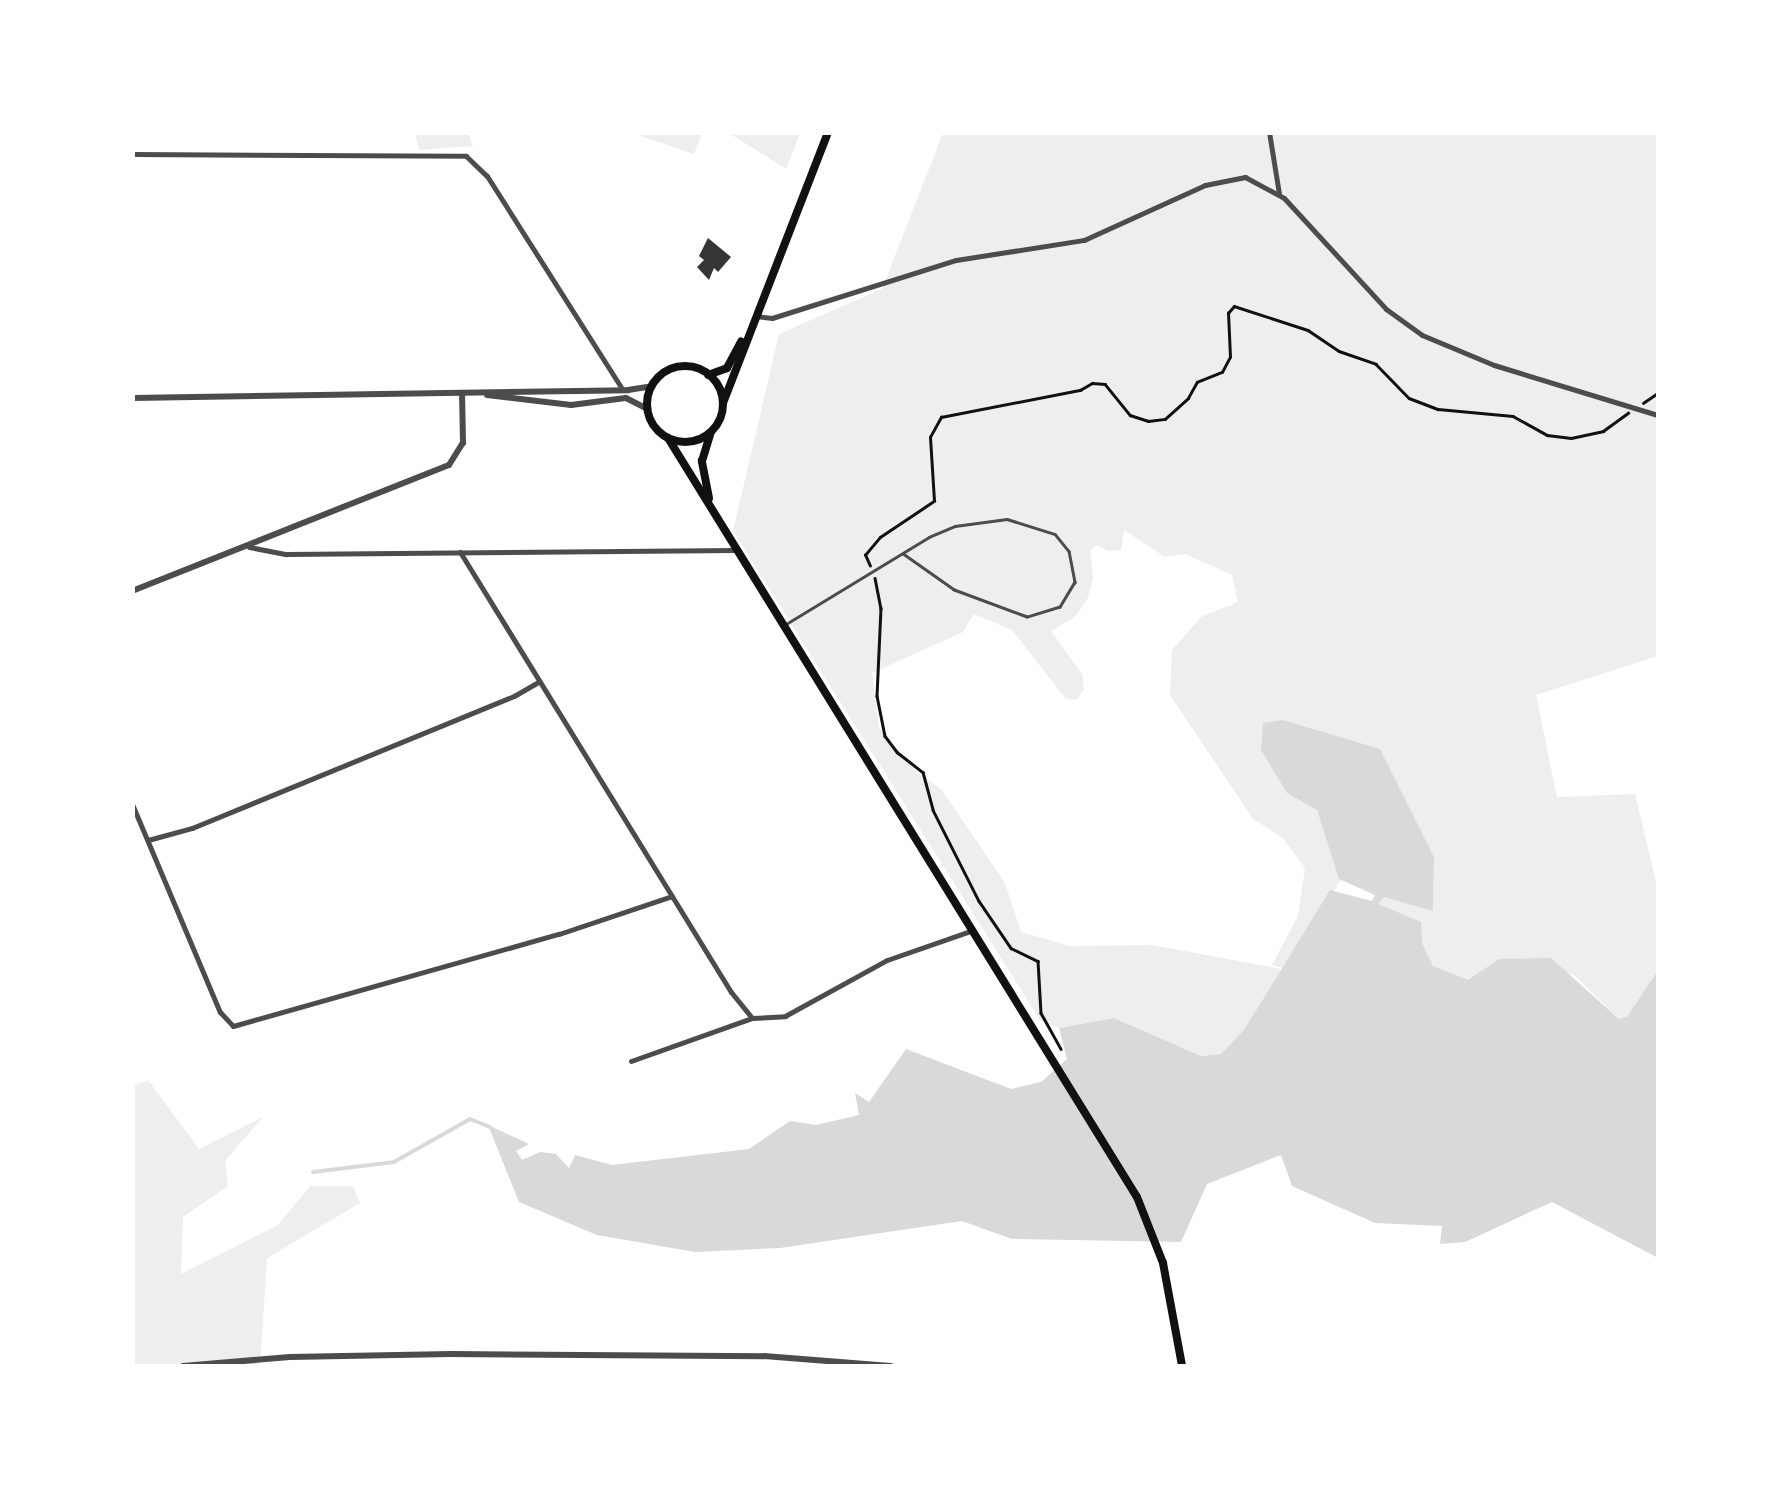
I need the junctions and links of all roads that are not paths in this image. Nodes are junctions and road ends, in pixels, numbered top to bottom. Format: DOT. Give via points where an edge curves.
graph roads {
  1 [pos="828,132"];
  2 [pos="1269,132"];
  3 [pos="132,154"];
  4 [pos="1279,194"];
  5 [pos="756,316"];
  6 [pos="708,375"];
  7 [pos="652,386"];
  8 [pos="622,390"];
  9 [pos="476,393"];
  10 [pos="462,394"];
  11 [pos="132,398"];
  12 [pos="723,402"];
  13 [pos="648,409"];
  14 [pos="1658,414"];
  15 [pos="712,432"];
  16 [pos="668,438"];
  17 [pos="713,512"];
  18 [pos="249,546"];
  19 [pos="738,550"];
  20 [pos="460,552"];
  21 [pos="903,554"];
  22 [pos="132,591"];
  23 [pos="784,625"];
  24 [pos="538,682"];
  25 [pos="132,804"];
  26 [pos="148,840"];
  27 [pos="672,896"];
  28 [pos="973,930"];
  29 [pos="752,1018"];
  30 [pos="631,1061"];
  31 [pos="182,1366"];
  32 [pos="891,1366"];
  33 [pos="1182,1366"];
  1 -- 5 [label="main road"];
  2 -- 4 [label="street"];
  3 -- 8 [label="street" via="466,156 487,176"];
  4 -- 5 [label="street" via="1245,177 1221,179 1084,240 956,260 772,318"];
  4 -- 14 [label="street" via="1386,308 1422,336"];
  5 -- 6 [label="main road" via="727,368"];
  5 -- 12 [label="main road"];
  6 -- 7 [label="main road" via="677,367"];
  6 -- 12 [label="main road"];
  7 -- 8 [label="street"];
  7 -- 13 [label="main road"];
  8 -- 9 [label="street"];
  9 -- 10 [label="street"];
  9 -- 13 [label="street" via="571,404 626,398"];
  10 -- 11 [label="street"];
  10 -- 18 [label="street" via="463,442 448,466"];
  12 -- 15 [label="main road"];
  13 -- 16 [label="main road"];
  15 -- 16 [label="main road" via="694,442"];
  15 -- 17 [label="main road" via="702,461"];
  16 -- 17 [label="main road"];
  17 -- 19 [label="main road"];
  18 -- 20 [label="street" via="286,554"];
  18 -- 22 [label="street"];
  19 -- 20 [label="street"];
  19 -- 23 [label="main road"];
  20 -- 24 [label="street"];
  21 -- 21 [label="lane" via="955,526 1018,521 1062,541 1074,582 1060,607 1027,617 954,590"];
  21 -- 23 [label="lane"];
  23 -- 28 [label="main road"];
  24 -- 26 [label="street" via="192,828"];
  24 -- 27 [label="street"];
  25 -- 26 [label="street"];
  26 -- 27 [label="street" via="220,1012 233,1026"];
  27 -- 29 [label="street"];
  28 -- 29 [label="street" via="886,960 785,1016"];
  28 -- 33 [label="main road" via="1132,1188 1158,1245"];
  29 -- 30 [label="street"];
  31 -- 32 [label="street" via="404,1354 764,1356"];
}
